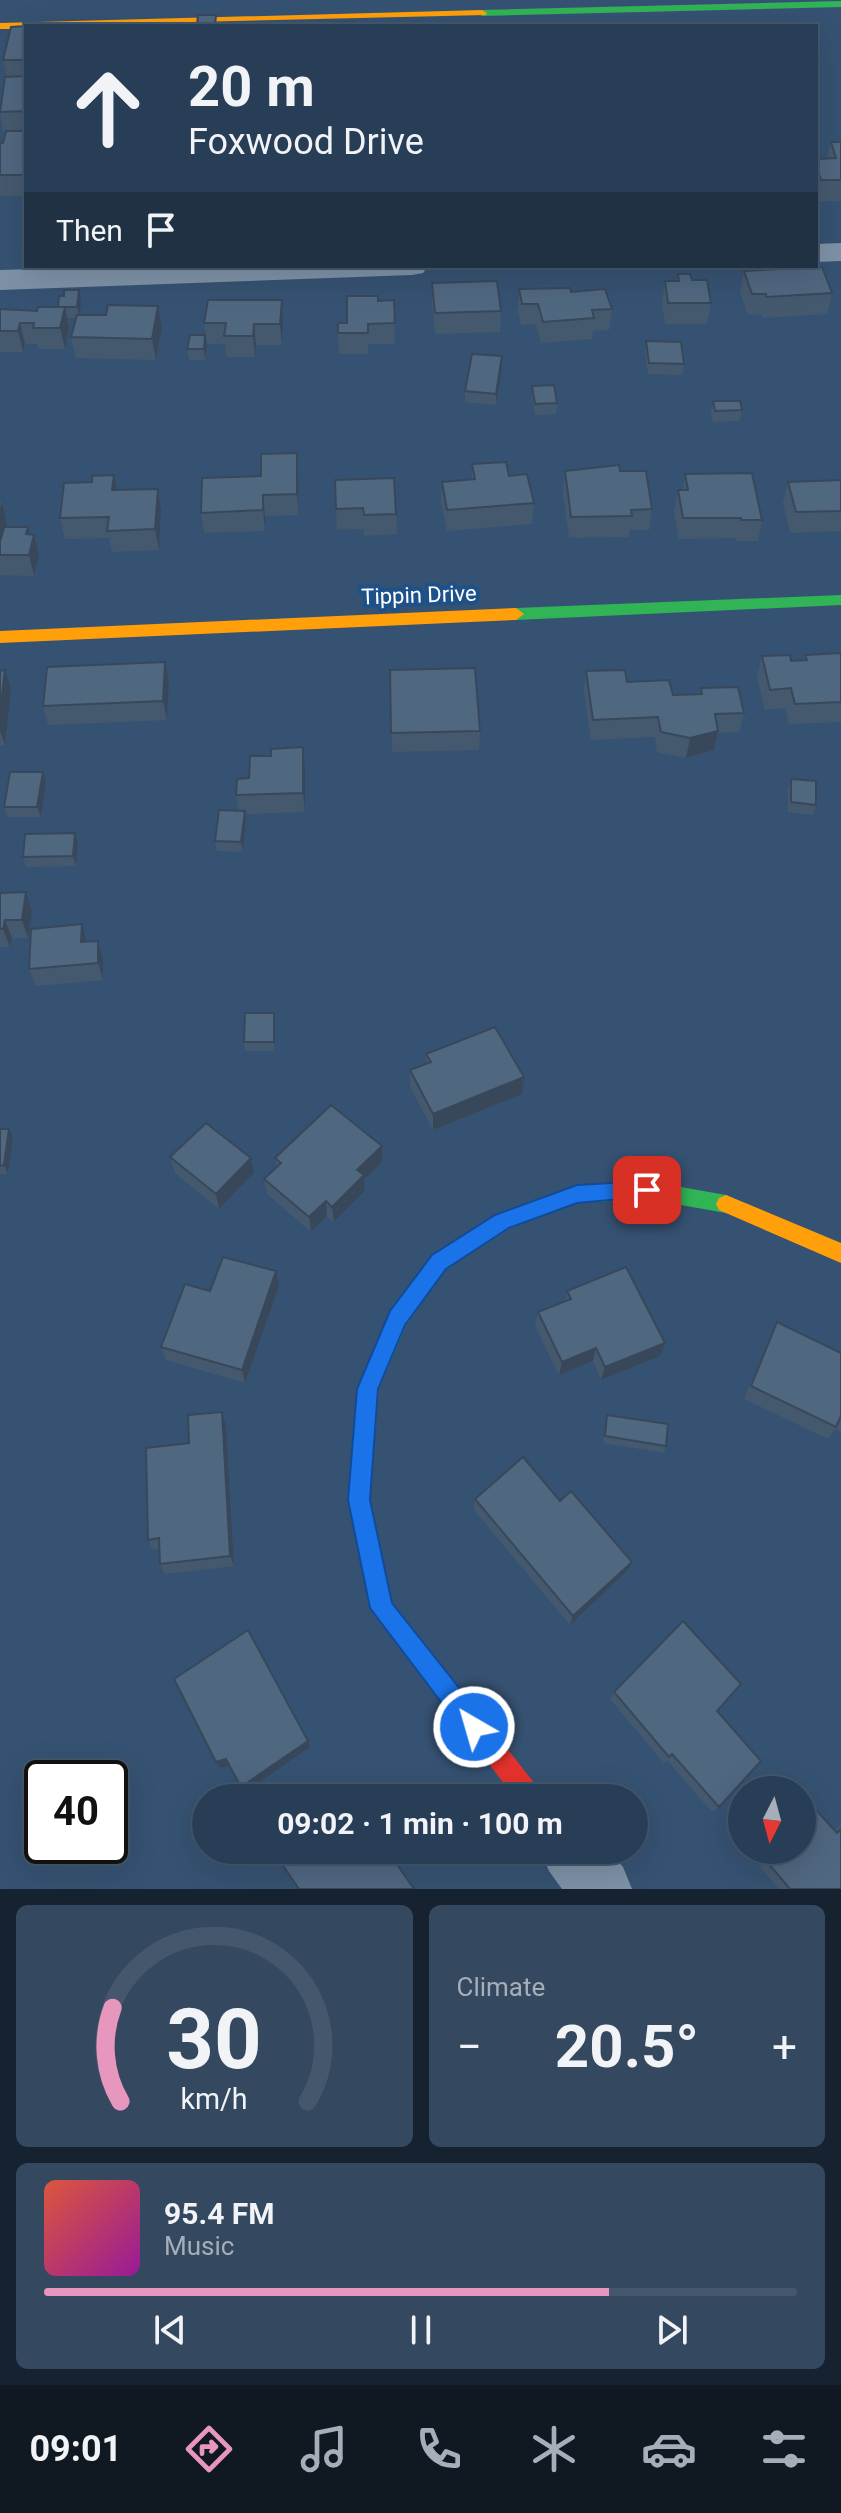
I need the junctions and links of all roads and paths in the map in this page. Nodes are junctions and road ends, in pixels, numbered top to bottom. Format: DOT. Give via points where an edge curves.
graph roads {
  1 [pos="841,4"];
  2 [pos="76,24"];
  3 [pos="24,25"];
  4 [pos="0,26"];
  5 [pos="841,252"];
  6 [pos="818,253"];
  7 [pos="353,268"];
  8 [pos="0,280"];
  9 [pos="841,600"];
  10 [pos="0,637"];
  11 [pos="841,1253"];
  12 [pos="519,1784"];
  13 [pos="581,1864"];
  14 [pos="601,1889"];
  1 -- 2 [label="street"];
  3 -- 4 [label="street"];
  5 -- 6 [label="street"];
  7 -- 8 [label="street"];
  9 -- 10 [label="street, Tippin Drive"];
  11 -- 12 [label="street" via="725,1204 647,1190 577,1194 502,1222 439,1262 398,1318 368,1389 359,1500 382,1608"];
  13 -- 14 [label="street"];
}
